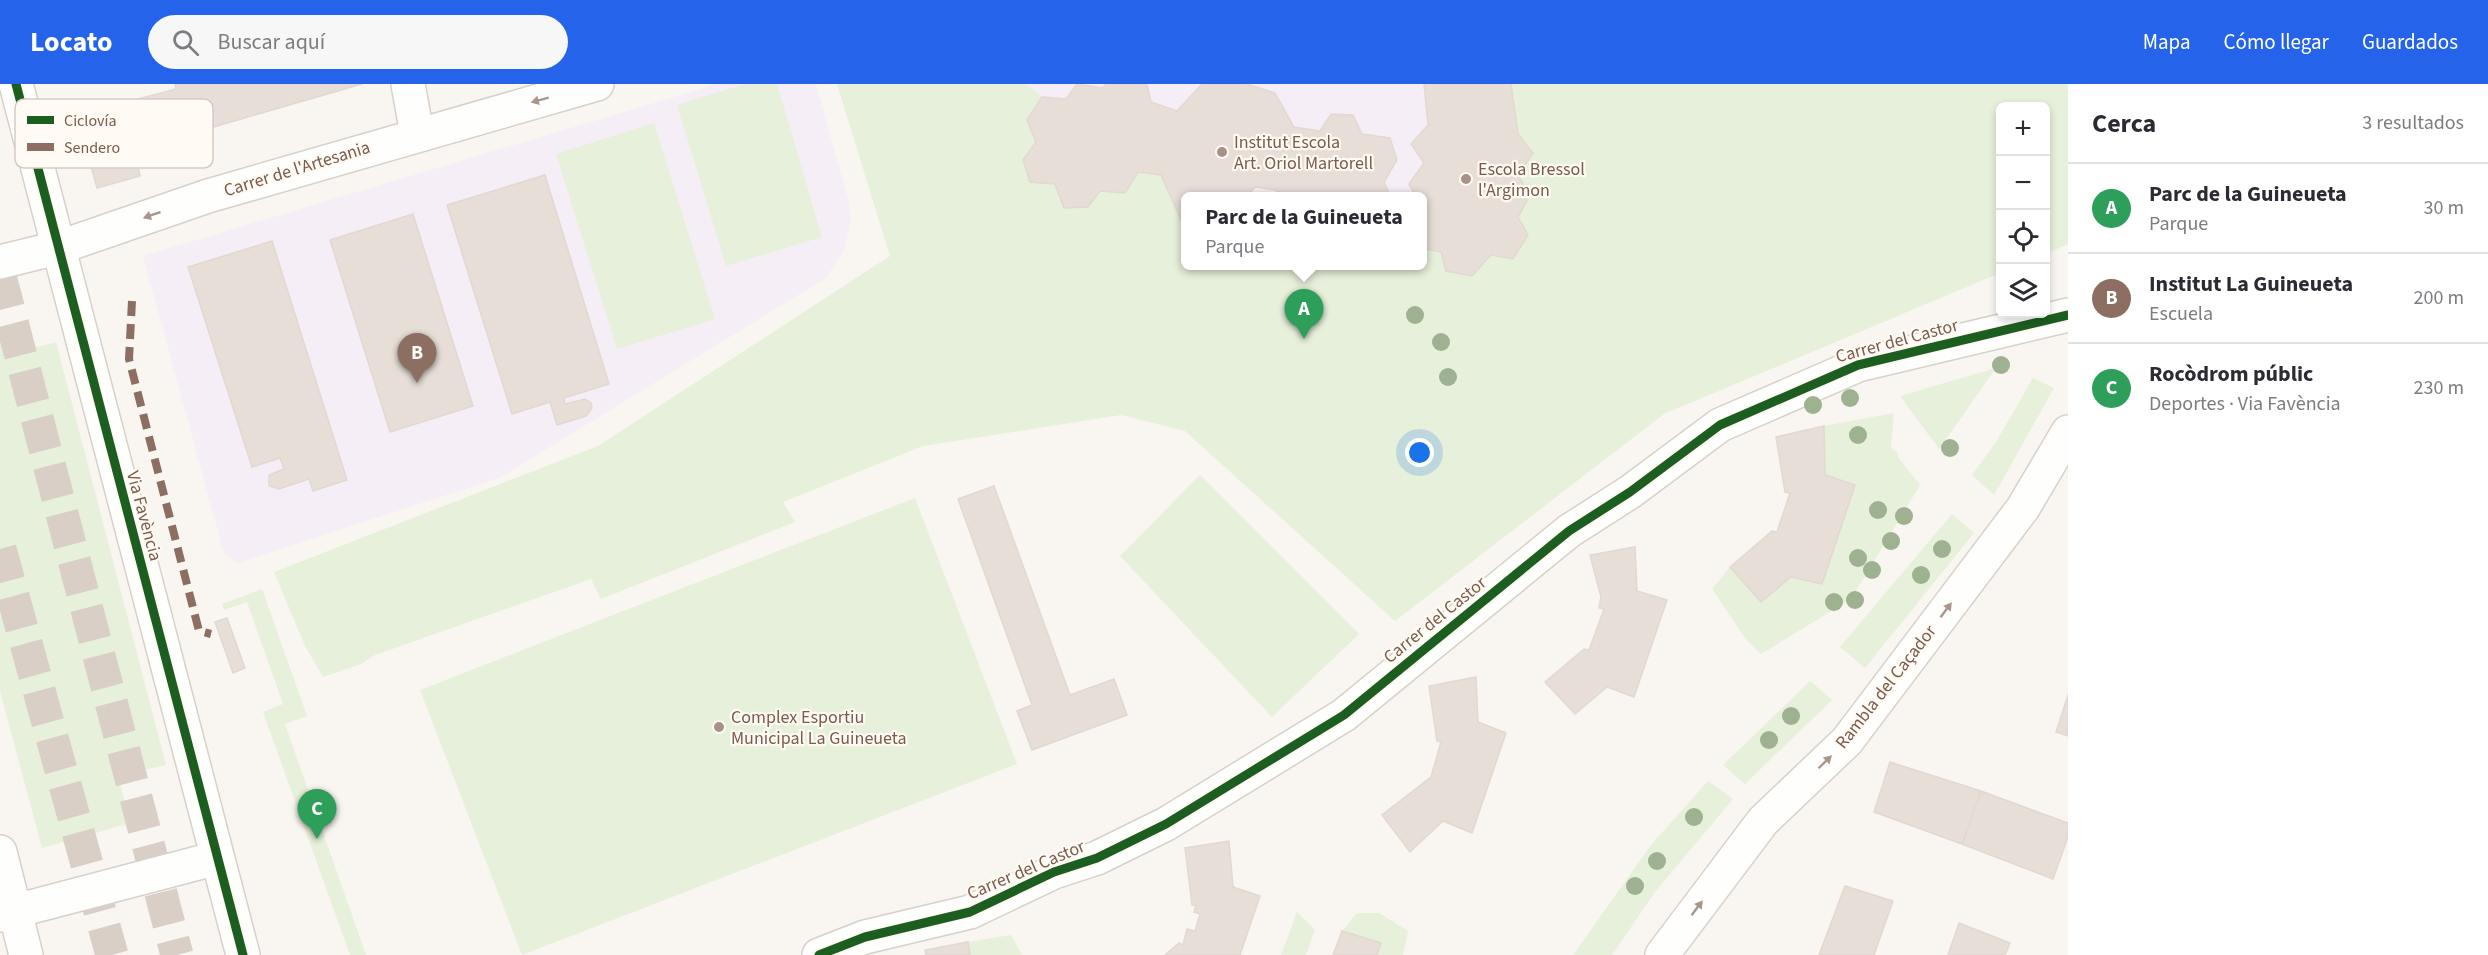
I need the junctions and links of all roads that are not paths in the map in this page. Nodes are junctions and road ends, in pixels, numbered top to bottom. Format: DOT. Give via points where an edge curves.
graph roads {
  1 [pos="15,84"];
  2 [pos="408,84"];
  3 [pos="597,84"];
  4 [pos="19,99"];
  5 [pos="417,134"];
  6 [pos="37,168"];
  7 [pos="57,248"];
  8 [pos="0,262"];
  9 [pos="2068,315"];
  10 [pos="2068,432"];
  11 [pos="0,852"];
  12 [pos="218,858"];
  13 [pos="8,913"];
  14 [pos="26,955"];
  15 [pos="243,955"];
  16 [pos="819,955"];
  17 [pos="1662,955"];
  1 -- 4 [label="street, Via Favència"];
  2 -- 5 [label="street"];
  3 -- 5 [label="street, Carrer de l'Artesania, one-way"];
  5 -- 7 [label="street, Carrer de l'Artesania, one-way" via="208,196"];
  6 -- 7 [label="street, Via Favència"];
  7 -- 8 [label="street, Carrer de l'Artesania"];
  7 -- 12 [label="street, Via Favència"];
  9 -- 16 [label="street, Carrer del Castor" via="1858,365 1720,424 1630,492 1569,531 1344,715 1176,818 1097,858 1054,872 970,912 865,938"];
  17 -- 10 [label="street, Rambla del Caçador, one-way" via="1763,821 1847,741 2024,508"];
  11 -- 13 [label="street"];
  12 -- 13 [label="street"];
  12 -- 15 [label="street, Via Favència"];
  13 -- 14 [label="street"];
}
